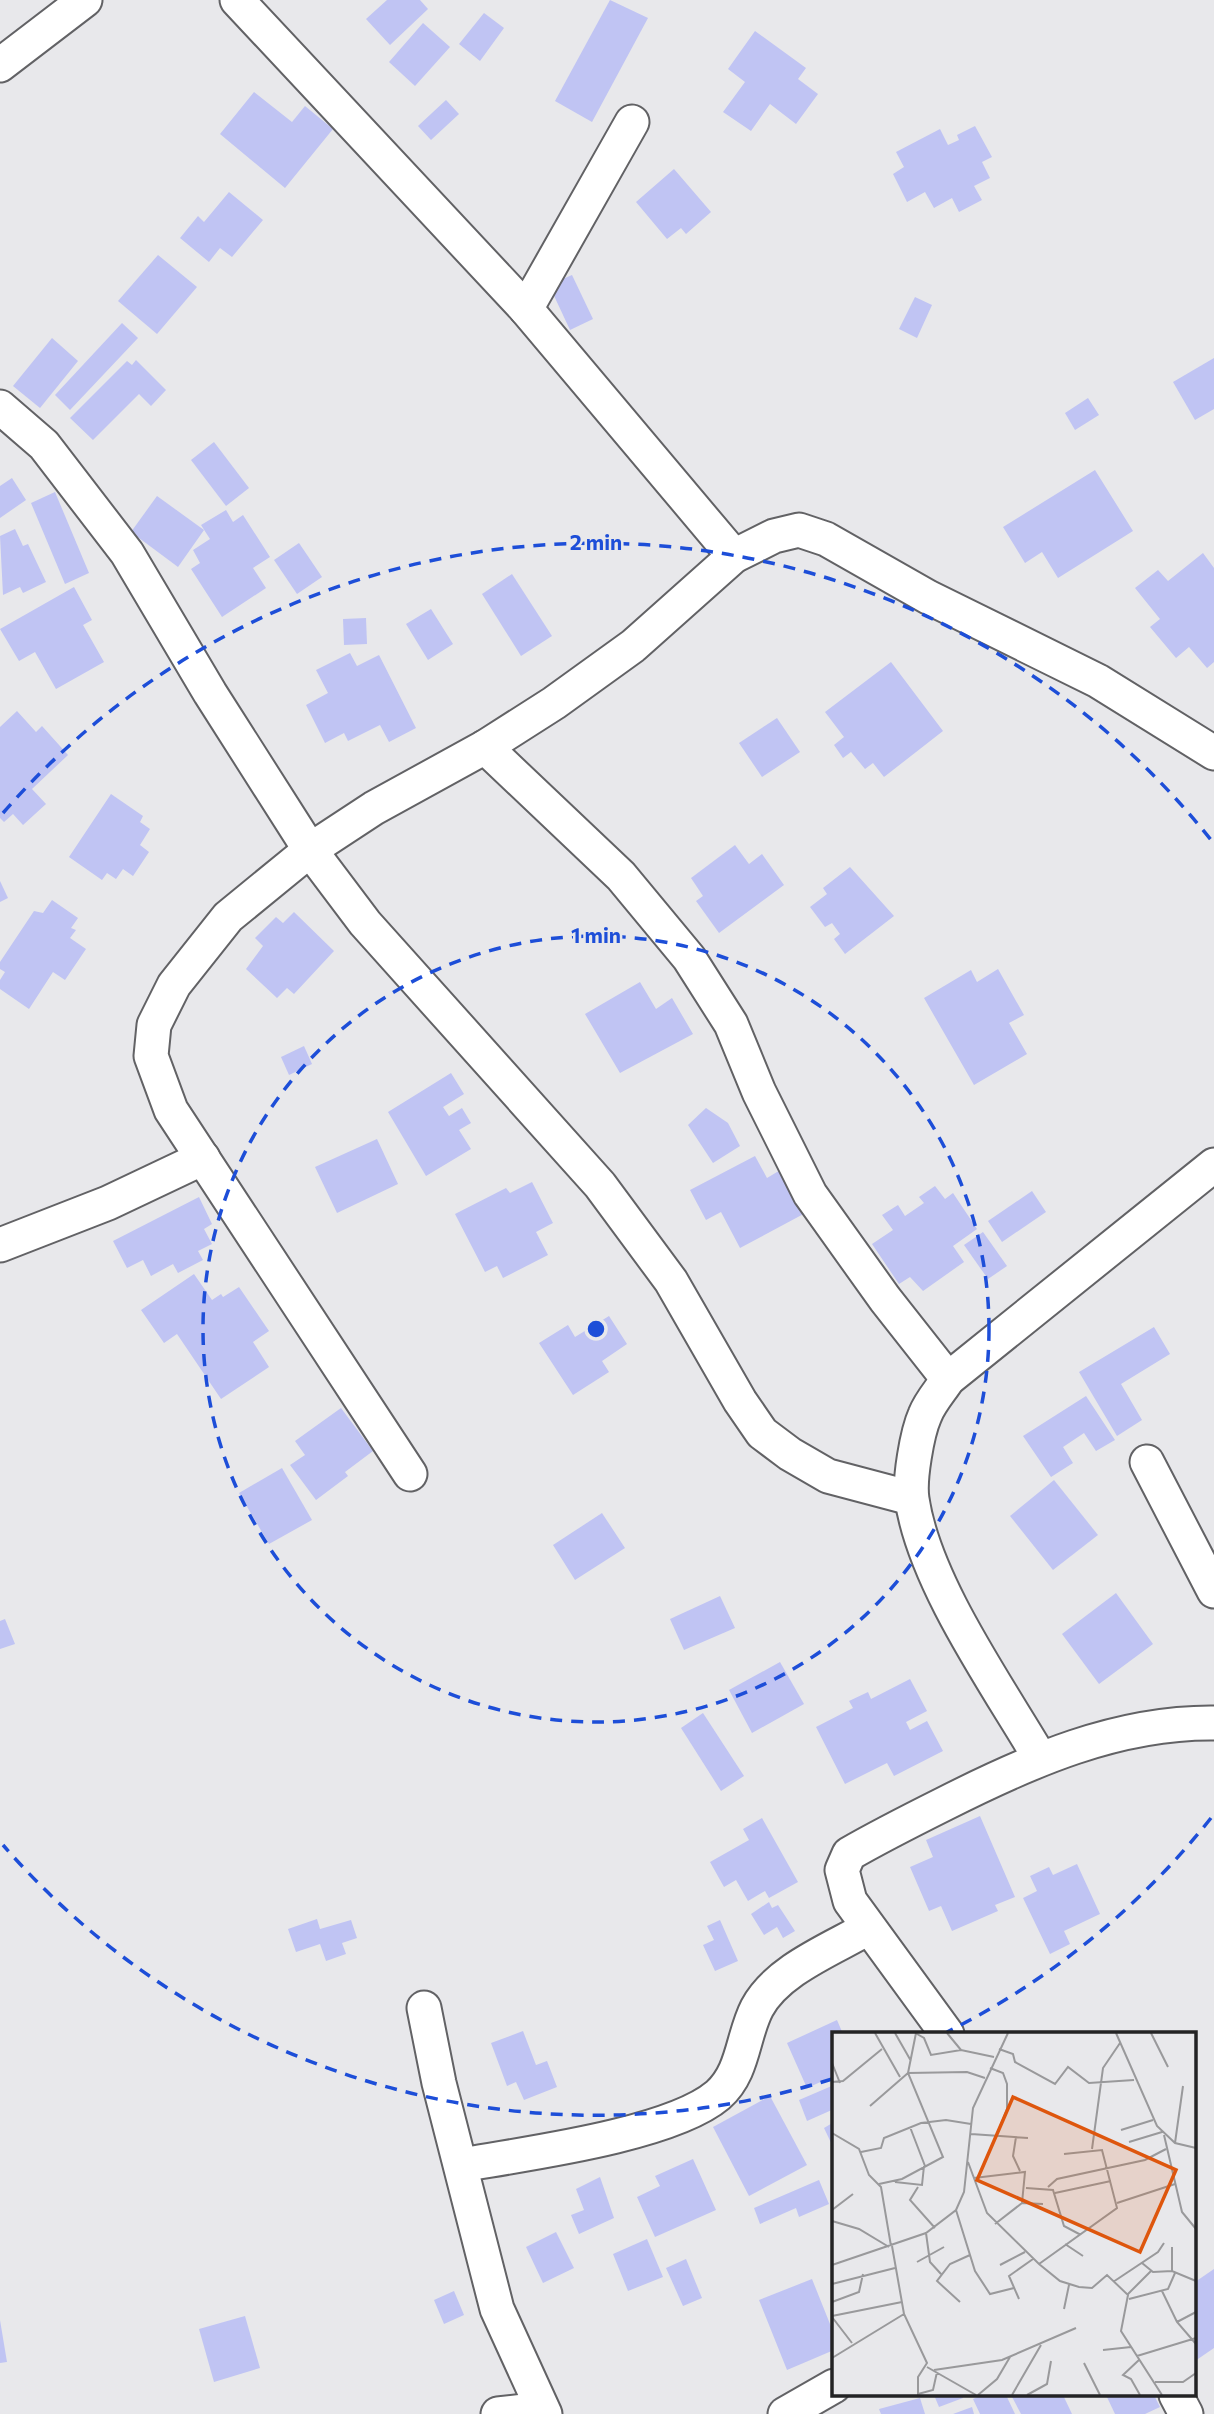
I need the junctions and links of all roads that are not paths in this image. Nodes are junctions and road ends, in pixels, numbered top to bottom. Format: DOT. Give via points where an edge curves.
graph roads {
  1 [pos="85,0"];
  2 [pos="237,0"];
  3 [pos="0,65"];
  4 [pos="632,122"];
  5 [pos="526,309"];
  6 [pos="0,407"];
  7 [pos="734,556"];
  8 [pos="485,747"];
  9 [pos="1214,753"];
  10 [pos="310,850"];
  11 [pos="203,1158"];
  12 [pos="1214,1165"];
  13 [pos="0,1245"];
  14 [pos="948,1379"];
  15 [pos="1147,1462"];
  16 [pos="410,1474"];
  17 [pos="911,1498"];
  18 [pos="1214,1591"];
  19 [pos="1214,1723"];
  20 [pos="1040,1758"];
  21 [pos="869,1928"];
  22 [pos="424,2008"];
  23 [pos="946,2032"];
  24 [pos="461,2165"];
  25 [pos="832,2387"];
  26 [pos="1177,2396"];
  27 [pos="544,2412"];
  28 [pos="498,2414"];
  29 [pos="785,2414"];
  30 [pos="1186,2414"];
  1 -- 3 [label="street"];
  2 -- 5 [label="street"];
  4 -- 5 [label="street"];
  5 -- 7 [label="street"];
  6 -- 10 [label="street" via="44,444 127,553 209,693"];
  7 -- 8 [label="street" via="633,646"];
  7 -- 9 [label="street" via="774,536 799,530 825,539 928,597 1098,681"];
  8 -- 10 [label="street" via="374,808"];
  8 -- 14 [label="street" via="621,876 689,958 731,1024 810,1194"];
  10 -- 11 [label="street" via="228,917 174,985 155,1025 151,1056 159,1081 171,1110"];
  10 -- 17 [label="street" via="365,923 600,1185 671,1281 762,1433 828,1476"];
  11 -- 13 [label="street" via="108,1203"];
  11 -- 16 [label="street"];
  12 -- 14 [label="street"];
  14 -- 17 [label="street" via="925,1415"];
  15 -- 18 [label="street"];
  17 -- 20 [label="street" via="943,1589"];
  19 -- 20 [label="street" via="1165,1725"];
  20 -- 21 [label="street" via="849,1854 842,1870 844,1885"];
  21 -- 23 [label="street"];
  21 -- 24 [label="street" via="770,1989 752,2019 739,2067 718,2095 683,2114 630,2132"];
  22 -- 24 [label="street"];
  24 -- 27 [label="street" via="496,2309"];
  25 -- 29 [label="street"];
  26 -- 30 [label="street"];
  27 -- 28 [label="street"];
}
